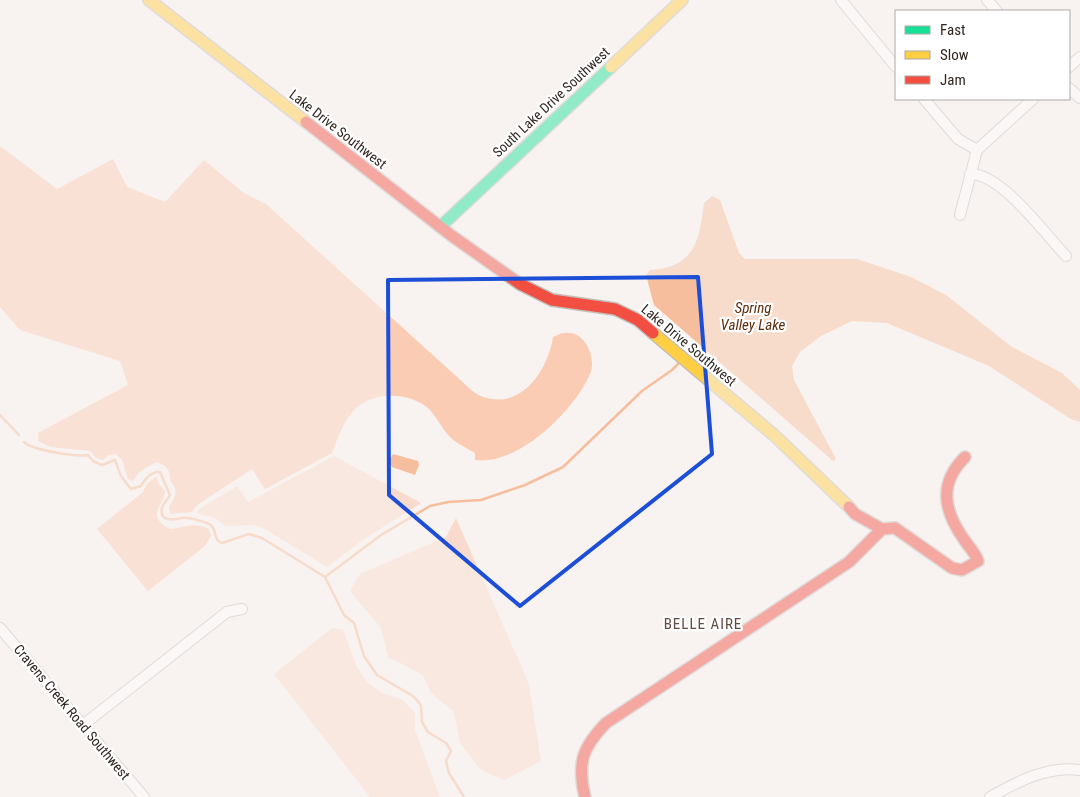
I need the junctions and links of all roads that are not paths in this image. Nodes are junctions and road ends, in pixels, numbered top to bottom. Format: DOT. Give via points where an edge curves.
graph roads {
  1 [pos="149,0"];
  2 [pos="682,0"];
  3 [pos="840,0"];
  4 [pos="988,0"];
  5 [pos="997,10"];
  6 [pos="1080,57"];
  7 [pos="895,66"];
  8 [pos="1070,66"];
  9 [pos="1070,89"];
  10 [pos="1080,98"];
  11 [pos="925,100"];
  12 [pos="1032,100"];
  13 [pos="977,150"];
  14 [pos="970,174"];
  15 [pos="960,215"];
  16 [pos="440,227"];
  17 [pos="1066,256"];
  18 [pos="965,457"];
  19 [pos="882,529"];
  20 [pos="242,609"];
  21 [pos="0,628"];
  22 [pos="83,726"];
  23 [pos="1080,770"];
  24 [pos="144,797"];
  25 [pos="585,797"];
  26 [pos="990,797"];
  1 -- 16 [label="street, Lake Drive Southwest"];
  2 -- 16 [label="street, South Lake Drive Southwest"];
  3 -- 7 [label="street"];
  4 -- 5 [label="street"];
  6 -- 8 [label="street"];
  9 -- 10 [label="street"];
  11 -- 13 [label="street" via="958,139"];
  12 -- 13 [label="street"];
  13 -- 14 [label="street"];
  14 -- 15 [label="street"];
  14 -- 17 [label="street" via="982,175 1003,188"];
  16 -- 19 [label="street, Lake Drive Southwest" via="520,284 544,297 566,304 615,309 638,320 781,442 855,514"];
  18 -- 19 [label="street, Lake Drive Southwest" via="950,475 946,492 957,527 978,561 957,570 895,528 888,526"];
  19 -- 25 [label="street" via="849,562 606,723 591,737 582,757 581,782"];
  20 -- 22 [label="street" via="227,612"];
  21 -- 22 [label="street, Cravens Creek Road Southwest"];
  22 -- 24 [label="street, Cravens Creek Road Southwest"];
  23 -- 26 [label="street" via="1062,769 1033,776"];
}
